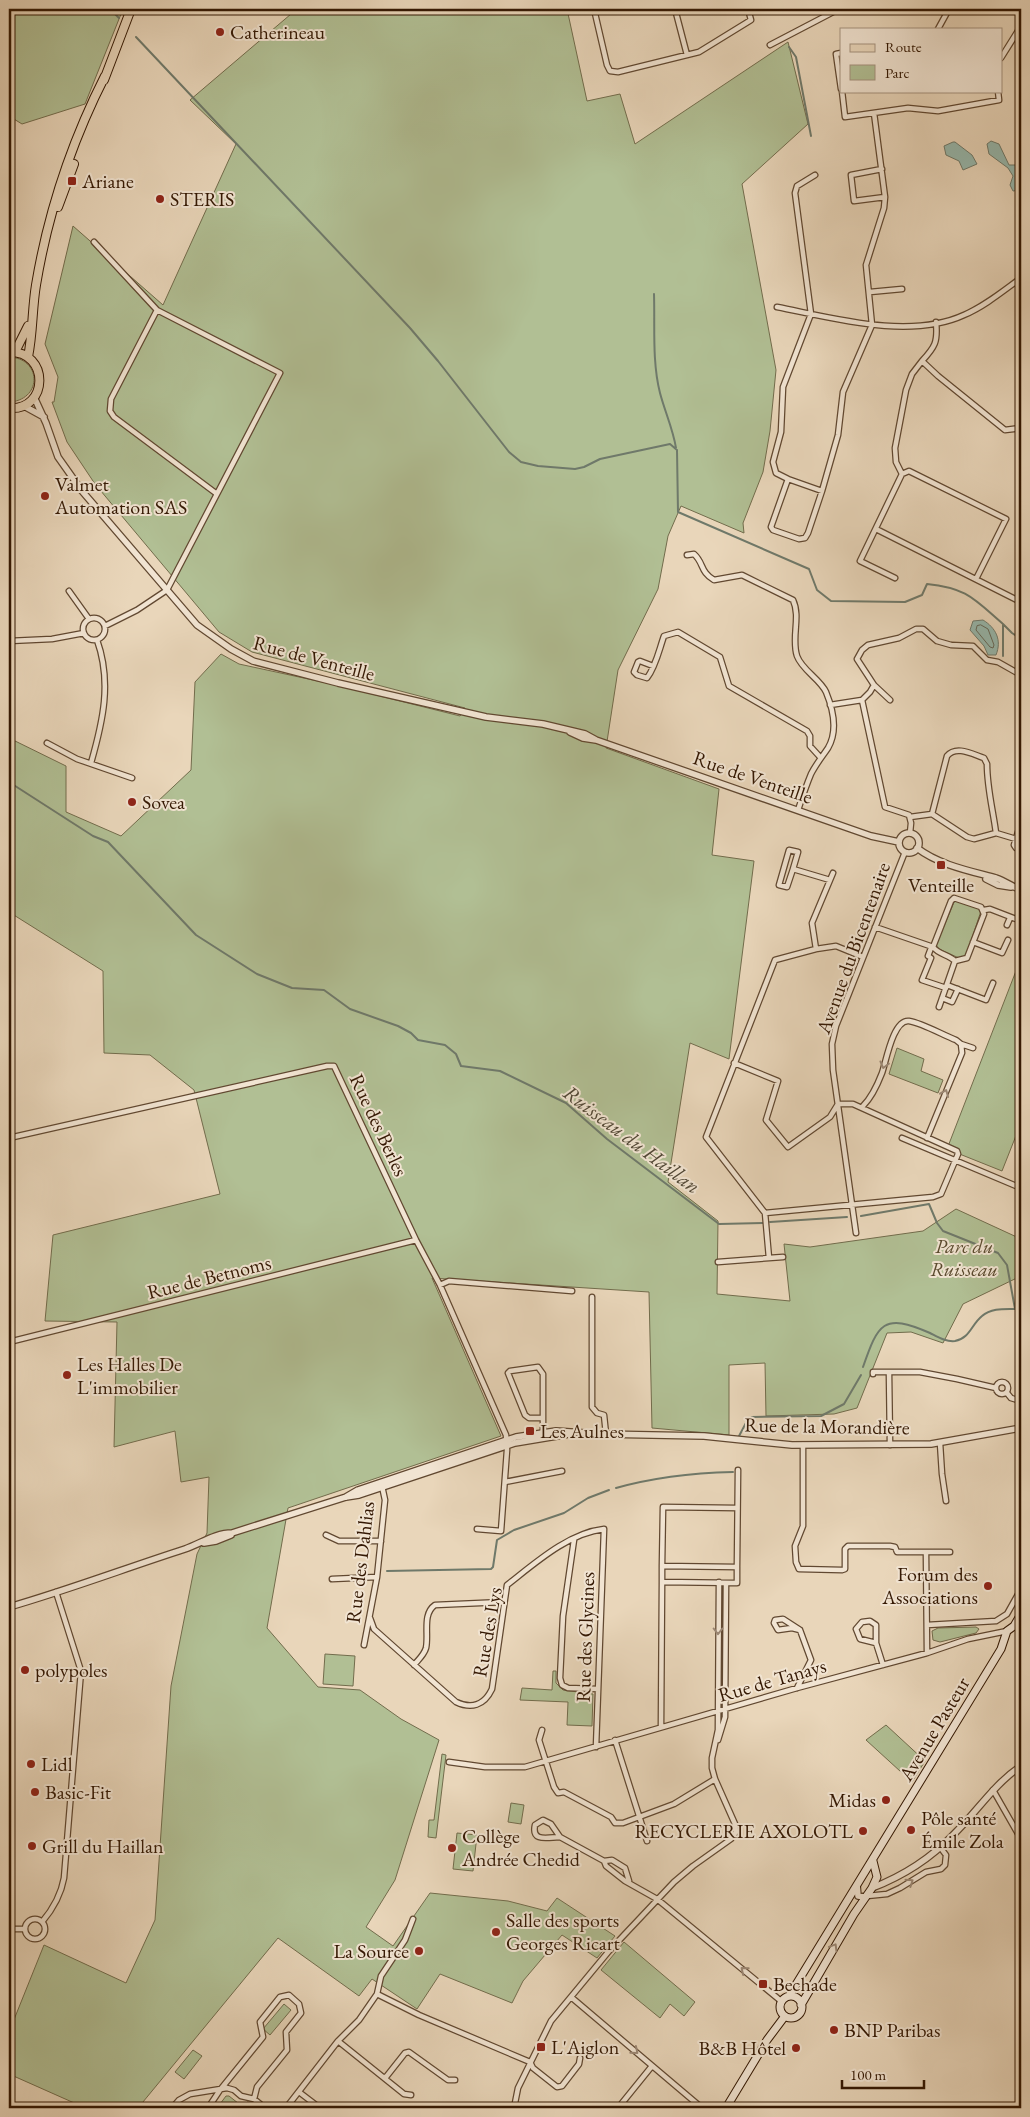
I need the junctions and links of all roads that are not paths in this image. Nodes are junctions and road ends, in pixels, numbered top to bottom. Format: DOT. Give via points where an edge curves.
graph roads {
  1 [pos="131,9"];
  2 [pos="594,9"];
  3 [pos="676,9"];
  4 [pos="748,9"];
  5 [pos="839,9"];
  6 [pos="949,9"];
  7 [pos="1021,26"];
  8 [pos="939,28"];
  9 [pos="770,44"];
  10 [pos="840,53"];
  11 [pos="687,55"];
  12 [pos="1002,56"];
  13 [pos="840,83"];
  14 [pos="841,92"];
  15 [pos="998,92"];
  16 [pos="874,113"];
  17 [pos="882,169"];
  18 [pos="815,175"];
  19 [pos="885,197"];
  20 [pos="94,242"];
  21 [pos="1021,278"];
  22 [pos="902,289"];
  23 [pos="870,292"];
  24 [pos="777,307"];
  25 [pos="157,310"];
  26 [pos="811,314"];
  27 [pos="31,317"];
  28 [pos="936,322"];
  29 [pos="872,325"];
  30 [pos="12,352"];
  31 [pos="28,357"];
  32 [pos="922,361"];
  33 [pos="34,398"];
  34 [pos="24,406"];
  35 [pos="10,411"];
  36 [pos="44,417"];
  37 [pos="1021,428"];
  38 [pos="902,474"];
  39 [pos="788,479"];
  40 [pos="822,491"];
  41 [pos="217,494"];
  42 [pos="876,529"];
  43 [pos="687,555"];
  44 [pos="895,578"];
  45 [pos="976,578"];
  46 [pos="167,590"];
  47 [pos="69,591"];
  48 [pos="1021,602"];
  49 [pos="89,619"];
  50 [pos="105,626"];
  51 [pos="84,633"];
  52 [pos="97,640"];
  53 [pos="9,641"];
  54 [pos="653,666"];
  55 [pos="1021,675"];
  56 [pos="874,685"];
  57 [pos="862,700"];
  58 [pos="890,700"];
  59 [pos="830,705"];
  60 [pos="47,742"];
  61 [pos="1021,742"];
  62 [pos="1021,748"];
  63 [pos="820,757"];
  64 [pos="91,763"];
  65 [pos="132,778"];
  66 [pos="798,810"];
  67 [pos="932,814"];
  68 [pos="910,817"];
  69 [pos="1021,822"];
  70 [pos="910,833"];
  71 [pos="996,833"];
  72 [pos="1016,839"];
  73 [pos="899,842"];
  74 [pos="917,848"];
  75 [pos="1021,850"];
  76 [pos="905,852"];
  77 [pos="793,869"];
  78 [pos="833,873"];
  79 [pos="830,880"];
  80 [pos="1021,890"];
  81 [pos="984,910"];
  82 [pos="1010,918"];
  83 [pos="1021,921"];
  84 [pos="1007,925"];
  85 [pos="875,927"];
  86 [pos="1008,940"];
  87 [pos="973,942"];
  88 [pos="932,948"];
  89 [pos="816,949"];
  90 [pos="863,957"];
  91 [pos="955,962"];
  92 [pos="993,983"];
  93 [pos="946,986"];
  94 [pos="958,989"];
  95 [pos="942,998"];
  96 [pos="939,1007"];
  97 [pos="961,1044"];
  98 [pos="973,1048"];
  99 [pos="734,1063"];
  100 [pos="838,1104"];
  101 [pos="863,1106"];
  102 [pos="9,1138"];
  103 [pos="902,1138"];
  104 [pos="927,1138"];
  105 [pos="955,1160"];
  106 [pos="1021,1188"];
  107 [pos="852,1204"];
  108 [pos="765,1213"];
  109 [pos="856,1233"];
  110 [pos="416,1240"];
  111 [pos="783,1257"];
  112 [pos="769,1258"];
  113 [pos="718,1262"];
  114 [pos="440,1285"];
  115 [pos="572,1290"];
  116 [pos="592,1297"];
  117 [pos="9,1342"];
  118 [pos="889,1372"];
  119 [pos="873,1374"];
  120 [pos="996,1388"];
  121 [pos="1007,1393"];
  122 [pos="1021,1401"];
  123 [pos="542,1418"];
  124 [pos="1021,1428"];
  125 [pos="543,1432"];
  126 [pos="571,1433"];
  127 [pos="606,1434"];
  128 [pos="507,1443"];
  129 [pos="940,1443"];
  130 [pos="803,1445"];
  131 [pos="890,1445"];
  132 [pos="562,1470"];
  133 [pos="738,1470"];
  134 [pos="505,1482"];
  135 [pos="382,1485"];
  136 [pos="946,1501"];
  137 [pos="737,1508"];
  138 [pos="477,1529"];
  139 [pos="604,1529"];
  140 [pos="326,1535"];
  141 [pos="574,1540"];
  142 [pos="381,1541"];
  143 [pos="926,1552"];
  144 [pos="950,1552"];
  145 [pos="662,1566"];
  146 [pos="737,1567"];
  147 [pos="377,1577"];
  148 [pos="332,1578"];
  149 [pos="662,1582"];
  150 [pos="719,1582"];
  151 [pos="726,1582"];
  152 [pos="1021,1589"];
  153 [pos="56,1592"];
  154 [pos="504,1602"];
  155 [pos="9,1608"];
  156 [pos="1021,1614"];
  157 [pos="370,1618"];
  158 [pos="927,1625"];
  159 [pos="800,1630"];
  160 [pos="1007,1631"];
  161 [pos="876,1643"];
  162 [pos="364,1645"];
  163 [pos="927,1653"];
  164 [pos="414,1665"];
  165 [pos="883,1665"];
  166 [pos="797,1688"];
  167 [pos="598,1689"];
  168 [pos="725,1709"];
  169 [pos="718,1711"];
  170 [pos="661,1727"];
  171 [pos="542,1730"];
  172 [pos="615,1740"];
  173 [pos="596,1746"];
  174 [pos="714,1749"];
  175 [pos="546,1761"];
  176 [pos="449,1762"];
  177 [pos="1021,1766"];
  178 [pos="715,1779"];
  179 [pos="993,1790"];
  180 [pos="639,1817"];
  181 [pos="560,1837"];
  182 [pos="1021,1839"];
  183 [pos="646,1841"];
  184 [pos="940,1847"];
  185 [pos="604,1861"];
  186 [pos="873,1861"];
  187 [pos="877,1873"];
  188 [pos="629,1881"];
  189 [pos="891,1881"];
  190 [pos="857,1883"];
  191 [pos="872,1888"];
  192 [pos="865,1897"];
  193 [pos="657,1899"];
  194 [pos="413,1919"];
  195 [pos="42,1922"];
  196 [pos="9,1929"];
  197 [pos="25,1929"];
  198 [pos="377,1994"];
  199 [pos="789,1996"];
  200 [pos="571,1997"];
  201 [pos="781,2001"];
  202 [pos="801,2005"];
  203 [pos="785,2016"];
  204 [pos="338,2041"];
  205 [pos="580,2058"];
  206 [pos="530,2062"];
  207 [pos="652,2066"];
  208 [pos="383,2077"];
  209 [pos="455,2080"];
  210 [pos="220,2090"];
  211 [pos="299,2092"];
  212 [pos="411,2095"];
  213 [pos="254,2099"];
  214 [pos="172,2108"];
  215 [pos="208,2108"];
  216 [pos="265,2108"];
  217 [pos="286,2108"];
  218 [pos="320,2108"];
  219 [pos="514,2108"];
  220 [pos="618,2108"];
  221 [pos="702,2108"];
  222 [pos="726,2108"];
  1 -- 27 [label="main road" via="59,190 38,270"];
  2 -- 11 [label="street" via="610,71 618,72"];
  3 -- 11 [label="street"];
  4 -- 11 [label="street" via="751,20 699,52"];
  5 -- 9 [label="street"];
  6 -- 8 [label="street"];
  7 -- 12 [label="street"];
  10 -- 13 [label="street" via="836,54"];
  14 -- 16 [label="street" via="845,117"];
  15 -- 16 [label="street" via="999,100 938,111 908,108"];
  16 -- 17 [label="street"];
  17 -- 19 [label="street"];
  17 -- 19 [label="street" via="850,175 854,201"];
  18 -- 26 [label="street" via="797,186 795,193"];
  19 -- 23 [label="street" via="866,264"];
  20 -- 25 [label="street"];
  21 -- 28 [label="street" via="964,315"];
  22 -- 23 [label="street"];
  23 -- 29 [label="street"];
  24 -- 26 [label="street"];
  25 -- 41 [label="street" via="110,399 110,411"];
  25 -- 41 [label="street" via="280,373"];
  26 -- 29 [label="street"];
  26 -- 39 [label="street" via="783,387 781,432 773,462 776,473"];
  27 -- 30 [label="main road" via="26,332"];
  27 -- 31 [label="main road"];
  28 -- 29 [label="street" via="901,328"];
  28 -- 32 [label="street" via="938,337 935,346"];
  29 -- 40 [label="street" via="844,392 838,435"];
  30 -- 31 [label="main road"];
  31 -- 33 [label="main road" via="39,372"];
  32 -- 37 [label="street" via="1004,430"];
  32 -- 38 [label="street" via="906,390 895,448 896,462"];
  33 -- 34 [label="main road"];
  33 -- 36 [label="street, Rue de Venteille"];
  34 -- 35 [label="main road"];
  34 -- 36 [label="street"];
  36 -- 46 [label="street, Rue de Venteille" via="65,468"];
  38 -- 42 [label="street"];
  38 -- 45 [label="street" via="908,471 1006,519"];
  39 -- 40 [label="street"];
  39 -- 40 [label="street" via="771,527 799,540 808,533"];
  41 -- 46 [label="street"];
  42 -- 44 [label="street" via="860,561"];
  42 -- 45 [label="street"];
  43 -- 59 [label="street" via="694,554 703,572 714,580 742,575 793,600 797,608 794,641 797,658 825,690"];
  45 -- 48 [label="street"];
  46 -- 50 [label="street" via="138,610"];
  46 -- 66 [label="street, Rue de Venteille" via="208,635 254,661 459,712 543,724"];
  47 -- 49 [label="street"];
  49 -- 50 [label="street" via="99,619"];
  49 -- 51 [label="street" via="83,626"];
  50 -- 52 [label="street" via="103,636"];
  51 -- 52 [label="street" via="91,640"];
  51 -- 53 [label="street" via="52,639"];
  52 -- 64 [label="street" via="104,665 105,704"];
  54 -- 63 [label="street" via="664,636 678,632 720,656 729,686 807,731 810,746"];
  55 -- 56 [label="street" via="998,662 987,660 973,646 937,641 923,629 916,629 907,636 868,645 862,650 857,659"];
  56 -- 57 [label="street"];
  56 -- 58 [label="street"];
  57 -- 59 [label="street"];
  57 -- 68 [label="street" via="885,807"];
  59 -- 63 [label="street" via="833,736"];
  60 -- 64 [label="street"];
  61 -- 62 [label="street"];
  63 -- 66 [label="street"];
  64 -- 65 [label="street"];
  66 -- 73 [label="street, Rue de Venteille" via="871,836"];
  67 -- 68 [label="street"];
  67 -- 71 [label="street" via="967,837 974,839"];
  67 -- 71 [label="street" via="947,756 958,750 984,758 987,764"];
  68 -- 70 [label="street"];
  69 -- 72 [label="street"];
  70 -- 73 [label="street" via="903,835"];
  70 -- 74 [label="street" via="917,837"];
  71 -- 72 [label="street"];
  72 -- 75 [label="street" via="1014,845"];
  73 -- 76 [label="street"];
  74 -- 76 [label="street"];
  74 -- 80 [label="street" via="998,885"];
  76 -- 85 [label="street, Avenue du Bicentenaire"];
  77 -- 77 [label="street" via="798,852 789,850 779,885 787,887"];
  77 -- 79 [label="street"];
  78 -- 79 [label="street"];
  79 -- 89 [label="street" via="812,923"];
  81 -- 82 [label="street" via="990,909"];
  81 -- 87 [label="street"];
  81 -- 88 [label="street" via="954,898"];
  82 -- 83 [label="street"];
  82 -- 84 [label="street"];
  85 -- 88 [label="street"];
  85 -- 90 [label="street, Avenue du Bicentenaire"];
  86 -- 87 [label="street" via="1002,953"];
  87 -- 91 [label="street" via="967,958"];
  88 -- 91 [label="street"];
  88 -- 93 [label="street" via="922,980"];
  89 -- 90 [label="street" via="836,946"];
  89 -- 99 [label="street" via="775,960"];
  90 -- 100 [label="street, Avenue du Bicentenaire" via="832,1044"];
  91 -- 93 [label="street"];
  92 -- 94 [label="street" via="986,1000"];
  93 -- 94 [label="street"];
  93 -- 95 [label="street"];
  94 -- 95 [label="street" via="952,1002"];
  95 -- 96 [label="street"];
  97 -- 98 [label="street"];
  97 -- 101 [label="street, one-way" via="910,1021 901,1023 890,1045 883,1072 872,1096"];
  104 -- 97 [label="street, one-way" via="962,1053"];
  99 -- 100 [label="street" via="778,1082 766,1120 788,1147 830,1116"];
  99 -- 108 [label="street" via="706,1137"];
  100 -- 101 [label="street"];
  100 -- 107 [label="street, Avenue du Bicentenaire"];
  101 -- 104 [label="street" via="869,1112"];
  102 -- 110 [label="street, Rue des Berles" via="334,1066"];
  103 -- 105 [label="street"];
  104 -- 105 [label="street" via="956,1151"];
  105 -- 106 [label="street"];
  105 -- 107 [label="street" via="941,1194"];
  107 -- 108 [label="street"];
  107 -- 109 [label="street, Avenue du Bicentenaire"];
  108 -- 112 [label="street"];
  110 -- 114 [label="street, Rue des Berles"];
  110 -- 117 [label="street, Rue de Betnoms"];
  111 -- 112 [label="street"];
  112 -- 113 [label="street"];
  114 -- 115 [label="street" via="449,1281"];
  114 -- 128 [label="street, Rue des Berles" via="500,1418"];
  116 -- 127 [label="street" via="592,1407 604,1415"];
  118 -- 119 [label="street"];
  118 -- 120 [label="street" via="920,1372"];
  118 -- 131 [label="street"];
  120 -- 121 [label="street" via="999,1393"];
  120 -- 121 [label="street" via="1004,1382 1008,1386"];
  121 -- 122 [label="street"];
  123 -- 123 [label="street" via="525,1416 508,1373 510,1371 538,1367 541,1370"];
  123 -- 125 [label="street"];
  124 -- 129 [label="street, Rue de la Morandière"];
  125 -- 126 [label="street, Rue de la Morandière"];
  125 -- 128 [label="street, Rue de la Morandière"];
  126 -- 127 [label="street, Rue de la Morandière"];
  126 -- 128 [label="street, Rue de la Morandière"];
  127 -- 130 [label="street, Rue de la Morandière" via="704,1436"];
  128 -- 134 [label="street"];
  128 -- 135 [label="street, Rue de la Morandière"];
  129 -- 131 [label="street, Rue de la Morandière"];
  129 -- 136 [label="street"];
  130 -- 131 [label="street, Rue de la Morandière"];
  130 -- 143 [label="street" via="803,1526 796,1546 799,1569 845,1569 845,1549 848,1546 890,1546 897,1552"];
  132 -- 134 [label="street"];
  133 -- 137 [label="street"];
  134 -- 138 [label="street" via="501,1531"];
  135 -- 142 [label="street, Rue des Dahlias" via="385,1500"];
  135 -- 153 [label="street, Rue de la Morandière" via="221,1534"];
  137 -- 145 [label="street" via="663,1507"];
  137 -- 146 [label="street"];
  139 -- 141 [label="street, Rue des Lys" via="594,1530"];
  139 -- 167 [label="street, Rue des Glycines"];
  140 -- 142 [label="street" via="339,1540"];
  141 -- 154 [label="street, Rue des Lys" via="554,1549 507,1585"];
  141 -- 167 [label="street" via="563,1616 560,1678 562,1685 568,1688"];
  142 -- 147 [label="street, Rue des Dahlias"];
  143 -- 144 [label="street"];
  143 -- 158 [label="street"];
  145 -- 146 [label="street"];
  145 -- 149 [label="street"];
  146 -- 151 [label="street" via="736,1583"];
  147 -- 148 [label="street"];
  147 -- 157 [label="street, Rue des Dahlias"];
  149 -- 150 [label="street"];
  149 -- 170 [label="street"];
  150 -- 151 [label="street"];
  150 -- 169 [label="street, one-way"];
  151 -- 168 [label="street"];
  152 -- 158 [label="street" via="1007,1614 996,1622"];
  153 -- 155 [label="street, Rue de la Morandière"];
  153 -- 195 [label="street" via="81,1671 64,1878 52,1909"];
  154 -- 164 [label="street" via="432,1607 428,1615 425,1649"];
  154 -- 164 [label="street, Rue des Lys" via="492,1689 482,1702 469,1706 456,1702"];
  156 -- 160 [label="main road, Avenue Pasteur"];
  157 -- 162 [label="street, Rue des Dahlias"];
  157 -- 164 [label="street, Rue des Lys" via="374,1629"];
  158 -- 163 [label="street"];
  159 -- 159 [label="street" via="787,1620 775,1620 774,1626 778,1630"];
  159 -- 166 [label="street" via="810,1660"];
  160 -- 163 [label="street, Rue de Tanays" via="983,1635"];
  160 -- 186 [label="main road, Avenue Pasteur" via="1001,1648"];
  161 -- 161 [label="street" via="876,1625 870,1621 862,1622 856,1629 860,1639"];
  161 -- 165 [label="street"];
  163 -- 165 [label="street, Rue de Tanays"];
  165 -- 166 [label="street, Rue de Tanays"];
  166 -- 168 [label="street, Rue de Tanays"];
  167 -- 173 [label="street, Rue des Glycines"];
  168 -- 169 [label="street, Rue de Tanays"];
  168 -- 174 [label="street" via="724,1724"];
  169 -- 170 [label="street, Rue de Tanays"];
  169 -- 174 [label="street"];
  170 -- 172 [label="street, Rue de Tanays"];
  171 -- 175 [label="street" via="539,1740"];
  172 -- 173 [label="street, Rue de Tanays"];
  172 -- 180 [label="street"];
  173 -- 175 [label="street, Rue de Tanays"];
  174 -- 178 [label="street" via="712,1768"];
  175 -- 176 [label="street, Rue de Tanays" via="515,1768"];
  175 -- 180 [label="street" via="558,1793 564,1792 611,1817 615,1823"];
  177 -- 179 [label="street"];
  178 -- 180 [label="street" via="674,1804"];
  178 -- 193 [label="street" via="736,1832"];
  179 -- 182 [label="street"];
  179 -- 184 [label="street"];
  180 -- 183 [label="street"];
  181 -- 181 [label="street" via="549,1821 540,1820 535,1825 534,1831 540,1838"];
  181 -- 185 [label="street"];
  184 -- 189 [label="street"];
  192 -- 184 [label="street, one-way" via="887,1894 926,1872 941,1869 946,1856"];
  185 -- 188 [label="street" via="606,1866"];
  185 -- 188 [label="street" via="612,1860 625,1868"];
  186 -- 187 [label="main road"];
  186 -- 190 [label="main road, Avenue Pasteur"];
  187 -- 189 [label="street"];
  187 -- 191 [label="main road"];
  188 -- 193 [label="street"];
  189 -- 191 [label="street"];
  190 -- 192 [label="street" via="856,1894"];
  190 -- 199 [label="main road, Avenue Pasteur"];
  191 -- 192 [label="main road"];
  202 -- 192 [label="main road, one-way"];
  193 -- 200 [label="street"];
  201 -- 193 [label="street, one-way"];
  194 -- 198 [label="street" via="405,1940 380,1976"];
  195 -- 197 [label="street" via="31,1920"];
  195 -- 197 [label="street" via="44,1932 38,1938 29,1936"];
  196 -- 197 [label="street"];
  198 -- 204 [label="street" via="359,2020"];
  198 -- 206 [label="street"];
  199 -- 201 [label="main road, Avenue Pasteur"];
  199 -- 202 [label="main road" via="797,1998"];
  200 -- 206 [label="street" via="547,2028"];
  200 -- 207 [label="street, one-way"];
  201 -- 203 [label="main road" via="780,2010"];
  202 -- 203 [label="main road" via="796,2016"];
  203 -- 222 [label="main road"];
  204 -- 208 [label="street"];
  204 -- 211 [label="street"];
  205 -- 206 [label="street" via="562,2086 557,2087"];
  206 -- 219 [label="street" via="518,2088"];
  207 -- 220 [label="street"];
  207 -- 221 [label="street"];
  208 -- 209 [label="street" via="409,2052 448,2080"];
  208 -- 212 [label="street" via="404,2094"];
  210 -- 213 [label="street" via="227,2088"];
  210 -- 213 [label="street" via="263,2037 260,2022 280,1997 289,1995 299,2004 301,2013 286,2032 288,2050 257,2087"];
  210 -- 214 [label="street" via="190,2094 178,2100"];
  210 -- 215 [label="street"];
  211 -- 217 [label="street"];
  211 -- 218 [label="street"];
  213 -- 216 [label="street"];
}
